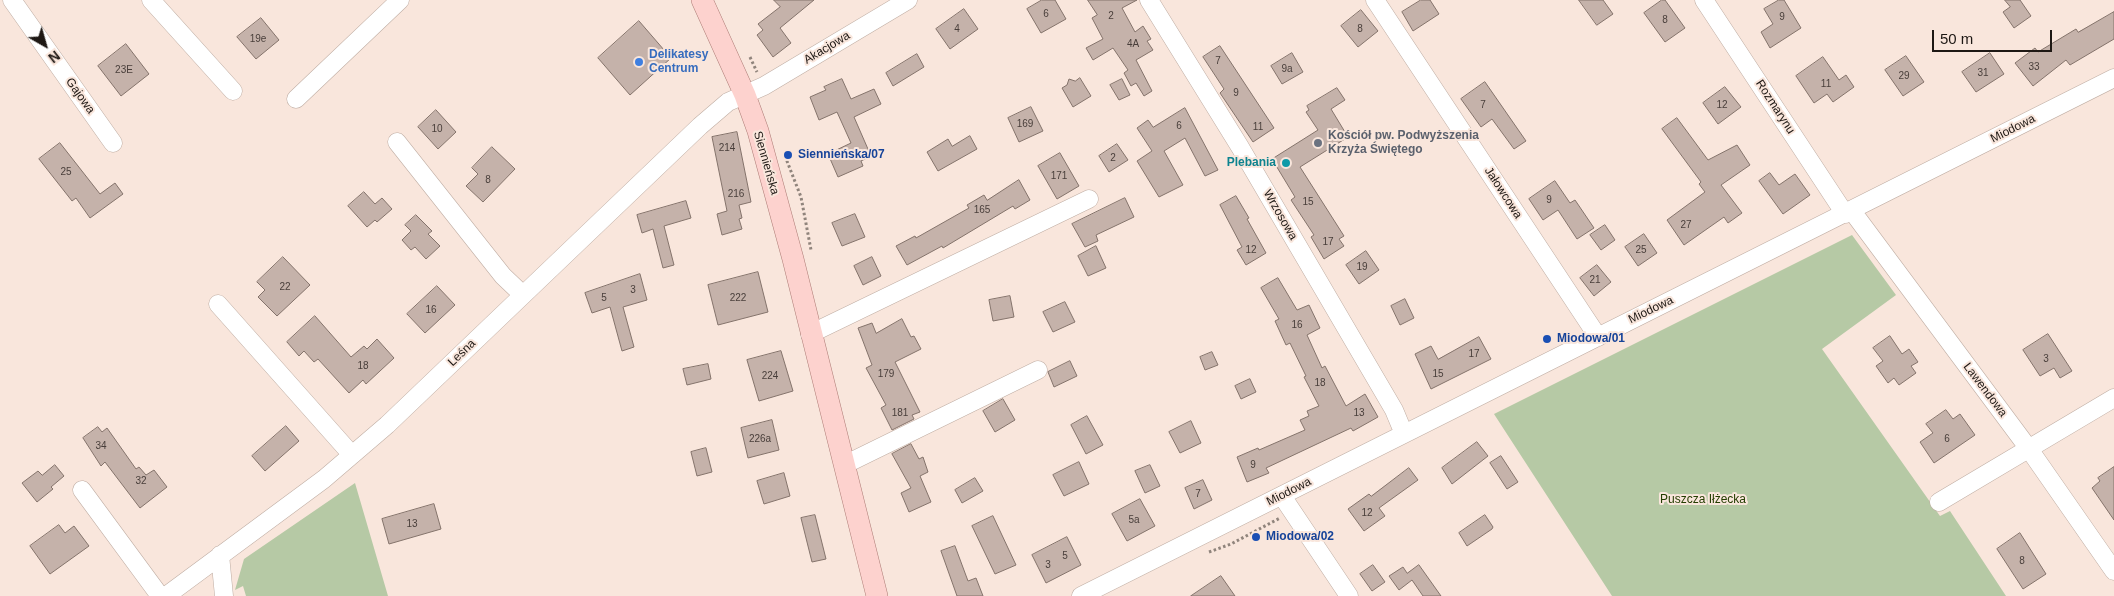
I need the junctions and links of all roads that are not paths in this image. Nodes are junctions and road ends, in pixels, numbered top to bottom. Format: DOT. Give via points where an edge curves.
graph roads {
  1 [pos="12,0"];
  2 [pos="151,0"];
  3 [pos="400,0"];
  4 [pos="702,0"];
  5 [pos="908,0"];
  6 [pos="1149,0"];
  7 [pos="1375,0"];
  8 [pos="1704,0"];
  9 [pos="2114,78"];
  10 [pos="233,91"];
  11 [pos="745,95"];
  12 [pos="296,99"];
  13 [pos="396,142"];
  14 [pos="113,143"];
  15 [pos="1089,199"];
  16 [pos="1848,212"];
  17 [pos="523,295"];
  18 [pos="218,304"];
  19 [pos="810,334"];
  20 [pos="1598,337"];
  21 [pos="1038,370"];
  22 [pos="2114,398"];
  23 [pos="1404,434"];
  24 [pos="2029,448"];
  25 [pos="352,455"];
  26 [pos="844,465"];
  27 [pos="82,490"];
  28 [pos="1282,496"];
  29 [pos="1939,502"];
  30 [pos="220,555"];
  31 [pos="2114,571"];
  32 [pos="160,596"];
  33 [pos="166,596"];
  34 [pos="224,596"];
  35 [pos="877,596"];
  36 [pos="1081,596"];
  37 [pos="1349,596"];
  1 -- 14 [label="street, Gajowa"];
  2 -- 10 [label="street"];
  3 -- 12 [label="street"];
  4 -- 11 [label="main road, Siennieńska"];
  5 -- 11 [label="street, Akacjowa"];
  6 -- 23 [label="street, Wrzosowa" via="1250,164 1394,410"];
  7 -- 20 [label="street, Jałowcowa"];
  8 -- 16 [label="street, Rozmarynu"];
  9 -- 16 [label="street, Miodowa"];
  11 -- 17 [label="street, Leśna" via="728,102 700,126"];
  11 -- 19 [label="main road, Siennieńska" via="769,172"];
  13 -- 17 [label="street" via="503,276"];
  15 -- 19 [label="street"];
  16 -- 20 [label="street, Miodowa"];
  16 -- 24 [label="street, Lawendowa"];
  17 -- 25 [label="street, Leśna"];
  18 -- 25 [label="street"];
  19 -- 26 [label="main road, Siennieńska"];
  20 -- 23 [label="street, Miodowa"];
  21 -- 26 [label="street"];
  22 -- 24 [label="street"];
  23 -- 28 [label="street, Miodowa"];
  24 -- 29 [label="street"];
  24 -- 31 [label="street, Lawendowa"];
  25 -- 30 [label="street, Leśna"];
  26 -- 35 [label="main road, Siennieńska"];
  27 -- 32 [label="street"];
  28 -- 36 [label="street, Miodowa"];
  28 -- 37 [label="street"];
  30 -- 33 [label="street, Leśna"];
  30 -- 34 [label="street"];
}
